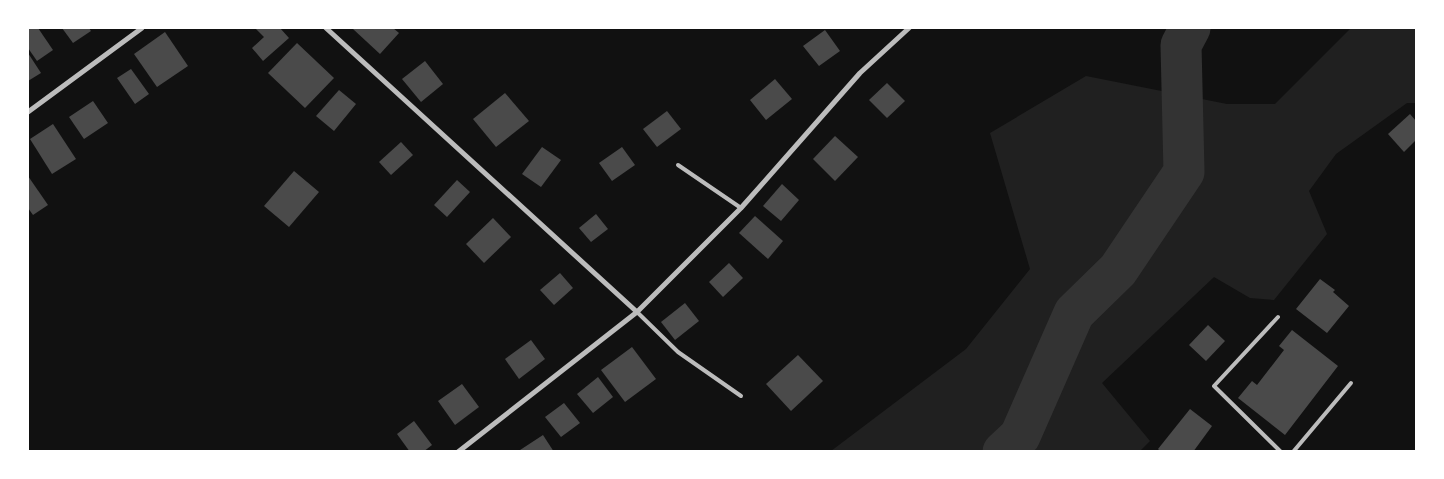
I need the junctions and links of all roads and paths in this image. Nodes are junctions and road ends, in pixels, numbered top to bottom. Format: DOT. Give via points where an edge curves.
graph roads {
  1 [pos="142,28"];
  2 [pos="326,28"];
  3 [pos="909,28"];
  4 [pos="28,112"];
  5 [pos="678,164"];
  6 [pos="741,208"];
  7 [pos="636,312"];
  8 [pos="1278,317"];
  9 [pos="1351,383"];
  10 [pos="740,396"];
  11 [pos="458,452"];
  12 [pos="1281,452"];
  13 [pos="1293,452"];
  1 -- 4 [label="street"];
  2 -- 7 [label="street"];
  3 -- 6 [label="street" via="860,74"];
  5 -- 6 [label="lane"];
  6 -- 7 [label="street"];
  7 -- 10 [label="lane" via="678,352"];
  7 -- 11 [label="street"];
  8 -- 12 [label="lane" via="1214,386"];
  9 -- 13 [label="lane"];
}
